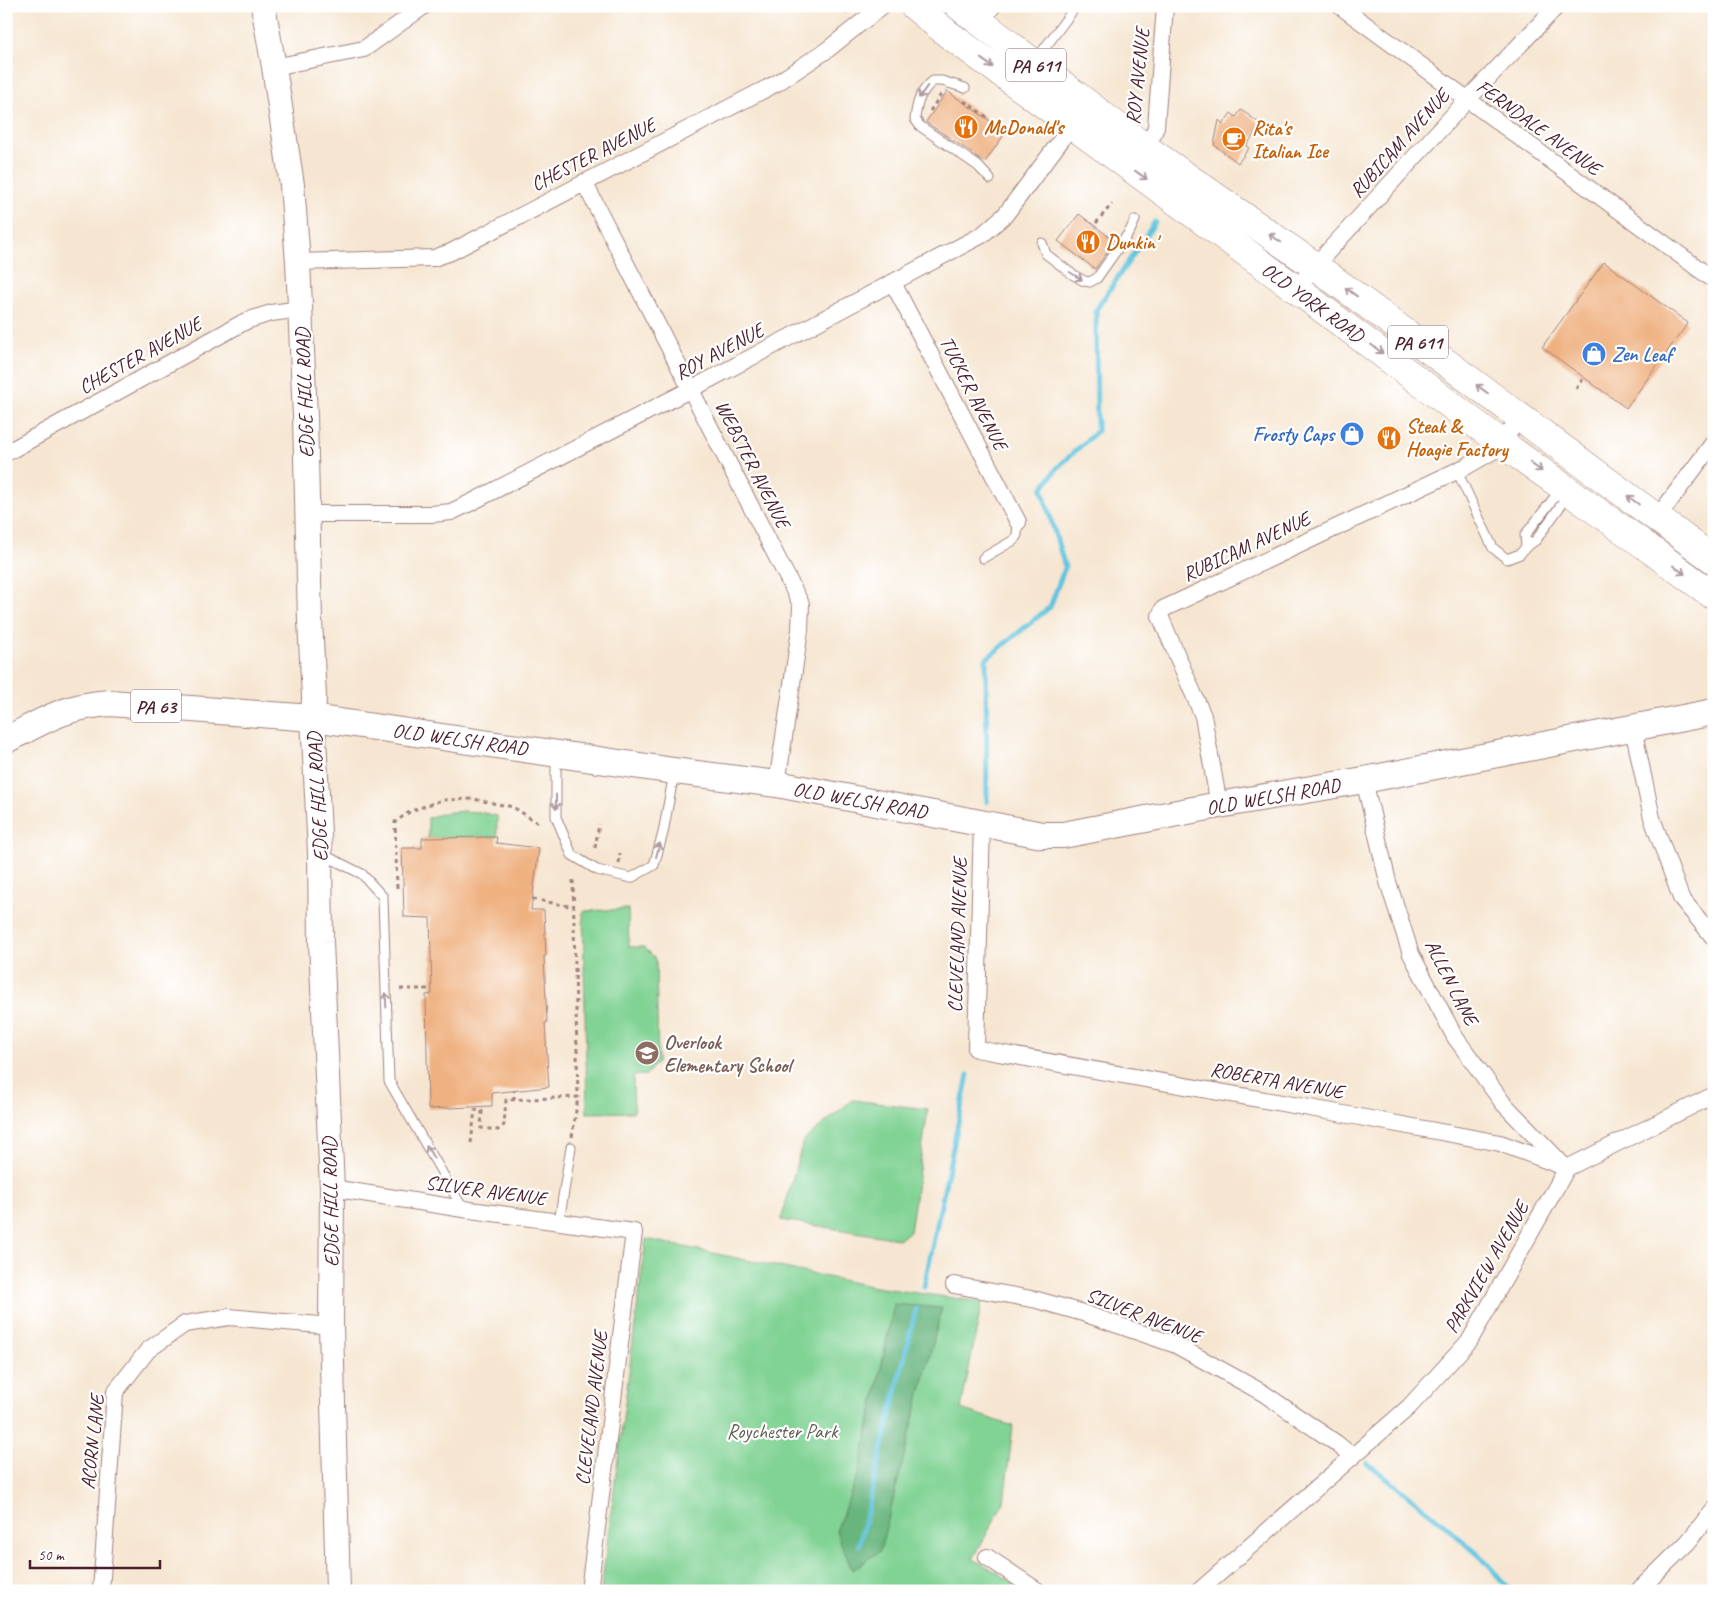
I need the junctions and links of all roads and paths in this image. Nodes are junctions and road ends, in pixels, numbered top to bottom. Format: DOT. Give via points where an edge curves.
graph roads {
  1 [pos="263,6"];
  2 [pos="424,6"];
  3 [pos="882,6"];
  4 [pos="914,6"];
  5 [pos="959,6"];
  6 [pos="1076,6"];
  7 [pos="1165,6"];
  8 [pos="1340,6"];
  9 [pos="1557,6"];
  10 [pos="990,15"];
  11 [pos="1034,63"];
  12 [pos="274,67"];
  13 [pos="965,88"];
  14 [pos="950,91"];
  15 [pos="962,100"];
  16 [pos="1467,100"];
  17 [pos="1089,105"];
  18 [pos="928,113"];
  19 [pos="987,117"];
  20 [pos="1071,125"];
  21 [pos="1147,149"];
  22 [pos="990,179"];
  23 [pos="584,182"];
  24 [pos="1112,204"];
  25 [pos="1135,220"];
  26 [pos="1096,223"];
  27 [pos="1042,243"];
  28 [pos="298,262"];
  29 [pos="1315,266"];
  30 [pos="1714,280"];
  31 [pos="893,283"];
  32 [pos="1296,288"];
  33 [pos="301,309"];
  34 [pos="1584,377"];
  35 [pos="1576,389"];
  36 [pos="690,390"];
  37 [pos="1522,418"];
  38 [pos="1500,442"];
  39 [pos="1714,442"];
  40 [pos="6,453"];
  41 [pos="1457,471"];
  42 [pos="1567,489"];
  43 [pos="307,514"];
  44 [pos="1657,518"];
  45 [pos="1018,522"];
  46 [pos="984,558"];
  47 [pos="1714,560"];
  48 [pos="1714,596"];
  49 [pos="1714,712"];
  50 [pos="313,718"];
  51 [pos="1633,728"];
  52 [pos="6,740"];
  53 [pos="556,753"];
  54 [pos="674,772"];
  55 [pos="1364,780"];
  56 [pos="777,784"];
  57 [pos="1219,805"];
  58 [pos="982,822"];
  59 [pos="538,823"];
  60 [pos="599,824"];
  61 [pos="595,848"];
  62 [pos="620,852"];
  63 [pos="320,853"];
  64 [pos="619,863"];
  65 [pos="573,880"];
  66 [pos="397,888"];
  67 [pos="533,899"];
  68 [pos="573,907"];
  69 [pos="1714,938"];
  70 [pos="400,989"];
  71 [pos="432,989"];
  72 [pos="976,1049"];
  73 [pos="514,1091"];
  74 [pos="1714,1095"];
  75 [pos="578,1097"];
  76 [pos="514,1100"];
  77 [pos="471,1143"];
  78 [pos="570,1147"];
  79 [pos="1567,1168"];
  80 [pos="332,1188"];
  81 [pos="463,1209"];
  82 [pos="559,1222"];
  83 [pos="634,1232"];
  84 [pos="954,1286"];
  85 [pos="331,1326"];
  86 [pos="1352,1456"];
  87 [pos="1714,1509"];
  88 [pos="988,1556"];
  89 [pos="101,1591"];
  90 [pos="338,1591"];
  91 [pos="589,1591"];
  92 [pos="1038,1591"];
  93 [pos="1199,1591"];
  94 [pos="1638,1591"];
  1 -- 12 [label="main road, EDGE HILL ROAD"];
  2 -- 12 [label="street" via="364,48"];
  3 -- 23 [label="street, CHESTER AVENUE" via="827,50 777,83"];
  4 -- 20 [label="highway, OLD YORK ROAD / PA 611, one-way"];
  5 -- 10 [label="highway, OLD YORK ROAD / PA 611"];
  6 -- 11 [label="lane"];
  7 -- 21 [label="street, ROY AVENUE" via="1156,127"];
  8 -- 16 [label="street, FERNDALE AVENUE"];
  9 -- 16 [label="street, RUBICAM AVENUE"];
  10 -- 11 [label="highway, OLD YORK ROAD / PA 611"];
  11 -- 17 [label="highway, OLD YORK ROAD / PA 611"];
  12 -- 28 [label="main road, EDGE HILL ROAD" via="292,185"];
  13 -- 22 [label="lane, one-way" via="933,81 918,100 915,119 920,126 978,166"];
  14 -- 18 [label="path" via="943,92"];
  15 -- 19 [label="path"];
  16 -- 29 [label="street, RUBICAM AVENUE"];
  16 -- 30 [label="street, FERNDALE AVENUE"];
  17 -- 20 [label="street, ROY AVENUE"];
  17 -- 21 [label="highway, OLD YORK ROAD / PA 611"];
  20 -- 31 [label="street, ROY AVENUE" via="1017,200 992,227"];
  20 -- 32 [label="highway, OLD YORK ROAD / PA 611, one-way"];
  29 -- 21 [label="highway, OLD YORK ROAD / PA 611, one-way"];
  23 -- 28 [label="street, CHESTER AVENUE" via="434,258"];
  23 -- 36 [label="street, WEBSTER AVENUE"];
  24 -- 26 [label="path"];
  27 -- 25 [label="lane, one-way" via="1046,254 1072,274 1090,282 1097,278"];
  28 -- 33 [label="main road, EDGE HILL ROAD"];
  29 -- 32 [label="street, RUBICAM AVENUE"];
  37 -- 29 [label="highway, OLD YORK ROAD / PA 611, one-way"];
  31 -- 36 [label="street, ROY AVENUE"];
  31 -- 45 [label="street, TUCKER AVENUE"];
  32 -- 38 [label="highway, OLD YORK ROAD / PA 611, one-way"];
  33 -- 40 [label="street, CHESTER AVENUE" via="246,320"];
  33 -- 43 [label="main road, EDGE HILL ROAD"];
  34 -- 35 [label="path"];
  36 -- 43 [label="street, ROY AVENUE" via="451,512"];
  36 -- 56 [label="street, WEBSTER AVENUE" via="801,604"];
  37 -- 38 [label="street, RUBICAM AVENUE"];
  44 -- 37 [label="highway, OLD YORK ROAD / PA 611, one-way"];
  38 -- 41 [label="street, RUBICAM AVENUE" via="1492,451"];
  38 -- 42 [label="highway, OLD YORK ROAD / PA 611, one-way"];
  39 -- 44 [label="street"];
  41 -- 42 [label="lane" via="1493,548 1507,560 1526,547 1525,535"];
  41 -- 57 [label="street, RUBICAM AVENUE" via="1164,609 1160,616 1203,716"];
  42 -- 48 [label="highway, OLD YORK ROAD / PA 611, one-way"];
  43 -- 50 [label="main road, EDGE HILL ROAD"];
  44 -- 47 [label="highway, OLD YORK ROAD / PA 611"];
  45 -- 46 [label="lane" via="1014,540"];
  49 -- 51 [label="main road, OLD WELSH ROAD"];
  50 -- 52 [label="main road, OLD WELSH ROAD / PA 63" via="110,702 88,704 50,716"];
  50 -- 53 [label="main road, OLD WELSH ROAD"];
  50 -- 63 [label="main road, EDGE HILL ROAD"];
  51 -- 55 [label="main road, OLD WELSH ROAD"];
  51 -- 69 [label="street" via="1652,818 1681,898"];
  53 -- 54 [label="main road, OLD WELSH ROAD"];
  53 -- 54 [label="lane, one-way" via="556,817 572,856 596,870 631,878 654,865"];
  54 -- 56 [label="main road, OLD WELSH ROAD"];
  55 -- 57 [label="main road, OLD WELSH ROAD"];
  55 -- 79 [label="street, ALLEN LANE" via="1388,882 1411,954 1455,1037 1503,1103"];
  56 -- 58 [label="main road, OLD WELSH ROAD"];
  57 -- 58 [label="main road, OLD WELSH ROAD" via="1064,835 1042,835"];
  58 -- 72 [label="street, CLEVELAND AVENUE"];
  59 -- 66 [label="path" via="513,807 473,799 442,800 411,811 395,822"];
  60 -- 61 [label="path"];
  62 -- 64 [label="path"];
  63 -- 80 [label="main road, EDGE HILL ROAD"];
  81 -- 63 [label="lane, one-way" via="390,1081 383,897 362,874"];
  65 -- 68 [label="path"];
  67 -- 68 [label="path"];
  68 -- 75 [label="path"];
  70 -- 71 [label="path"];
  72 -- 79 [label="street, ROBERTA AVENUE" via="1492,1141"];
  73 -- 76 [label="path"];
  74 -- 79 [label="street"];
  75 -- 76 [label="path"];
  75 -- 78 [label="path"];
  76 -- 77 [label="path" via="506,1100 504,1125 498,1130 481,1128 482,1111 475,1110"];
  78 -- 82 [label="lane"];
  79 -- 86 [label="street, PARKVIEW AVENUE" via="1470,1340 1409,1407"];
  80 -- 81 [label="street, SILVER AVENUE"];
  80 -- 85 [label="main road, EDGE HILL ROAD"];
  81 -- 82 [label="street, SILVER AVENUE"];
  82 -- 83 [label="street, SILVER AVENUE"];
  83 -- 91 [label="street, CLEVELAND AVENUE"];
  84 -- 86 [label="street, SILVER AVENUE" via="1037,1300 1176,1345 1263,1393"];
  85 -- 89 [label="street, ACORN LANE" via="229,1317 185,1324 148,1350 115,1392"];
  85 -- 90 [label="main road, EDGE HILL ROAD"];
  86 -- 93 [label="street, PARKVIEW AVENUE"];
  87 -- 94 [label="street" via="1688,1542"];
  88 -- 92 [label="street"];
}
